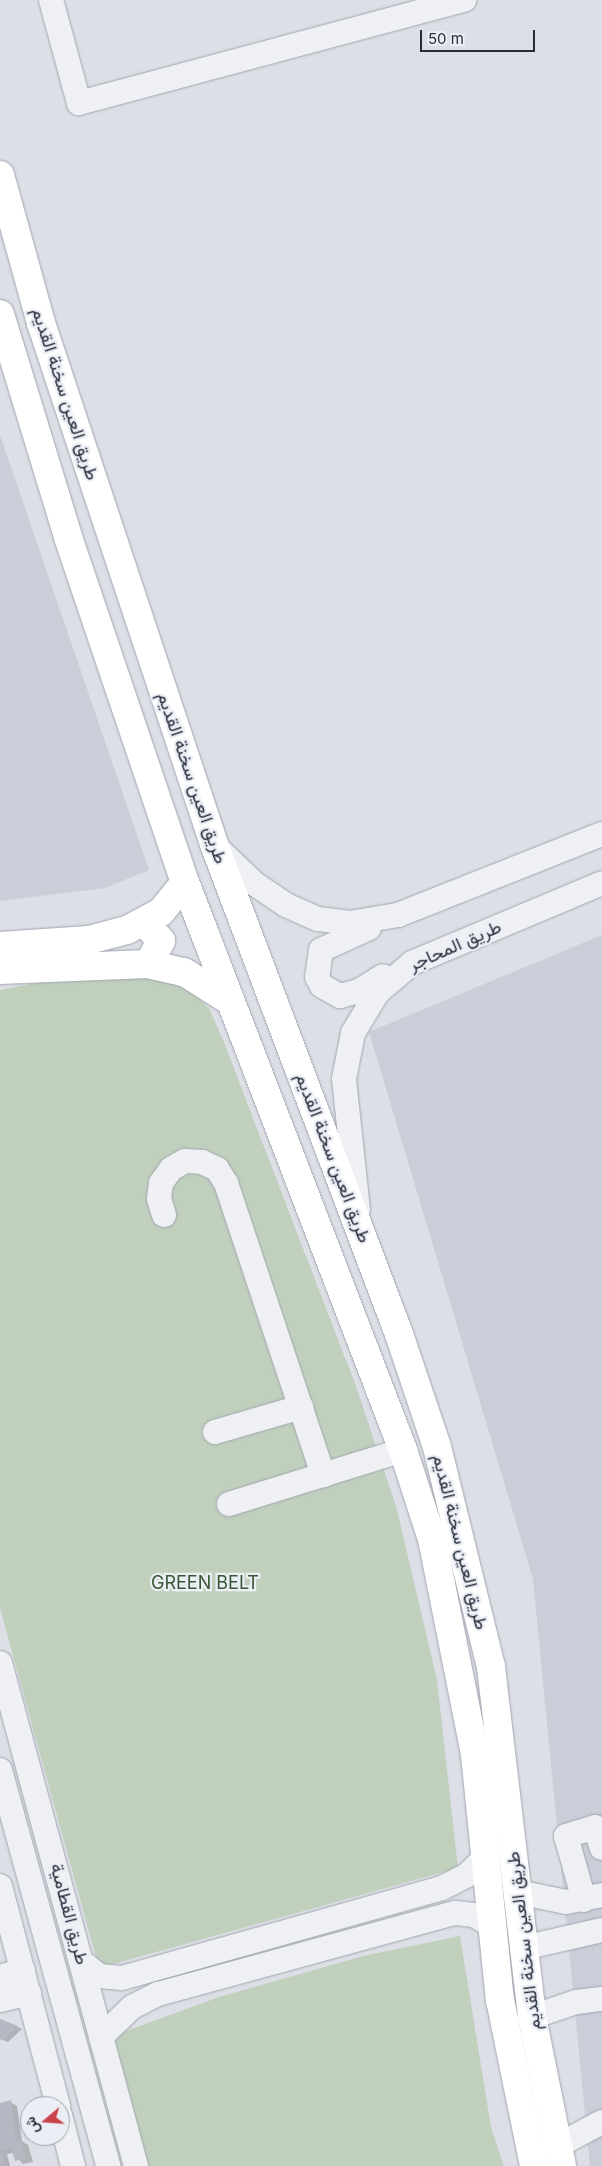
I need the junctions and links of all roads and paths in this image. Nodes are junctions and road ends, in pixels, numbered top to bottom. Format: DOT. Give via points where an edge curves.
graph roads {
  1 [pos="51,0"];
  2 [pos="464,0"];
  3 [pos="0,175"];
  4 [pos="0,314"];
  5 [pos="602,834"];
  6 [pos="214,844"];
  7 [pos="185,882"];
  8 [pos="602,883"];
  9 [pos="398,915"];
  10 [pos="145,923"];
  11 [pos="0,946"];
  12 [pos="412,963"];
  13 [pos="148,964"];
  14 [pos="0,970"];
  15 [pos="230,1001"];
  16 [pos="164,1214"];
  17 [pos="360,1231"];
  18 [pos="301,1407"];
  19 [pos="215,1432"];
  20 [pos="402,1450"];
  21 [pos="323,1475"];
  22 [pos="229,1504"];
  23 [pos="0,1663"];
  24 [pos="4,1690"];
  25 [pos="0,1770"];
  26 [pos="602,1848"];
  27 [pos="488,1856"];
  28 [pos="0,1886"];
  29 [pos="518,1892"];
  30 [pos="593,1898"];
  31 [pos="491,1925"];
  32 [pos="602,1930"];
  33 [pos="523,1948"];
  34 [pos="82,1962"];
  35 [pos="23,1970"];
  36 [pos="0,1977"];
  37 [pos="122,1978"];
  38 [pos="29,1992"];
  39 [pos="0,2000"];
  40 [pos="602,2000"];
  41 [pos="132,2007"];
  42 [pos="532,2017"];
  43 [pos="101,2037"];
  44 [pos="55,2096"];
  45 [pos="602,2122"];
  46 [pos="68,2146"];
  47 [pos="559,2156"];
  48 [pos="73,2166"];
  49 [pos="108,2166"];
  50 [pos="136,2166"];
  51 [pos="534,2166"];
  1 -- 2 [label="street" via="79,103"];
  3 -- 6 [label="main road, طريق العين سخنة القديم" via="41,323"];
  4 -- 7 [label="main road, طريق العين سخنة القديم" via="68,537"];
  5 -- 9 [label="street"];
  6 -- 9 [label="street" via="255,884 302,914 350,923"];
  6 -- 17 [label="main road, طريق العين سخنة القديم"];
  7 -- 10 [label="main road" via="161,912"];
  7 -- 15 [label="main road, طريق العين سخنة القديم"];
  8 -- 12 [label="street, طريق المحاجر"];
  9 -- 12 [label="street" via="328,944 316,958 317,977 330,992 350,995"];
  10 -- 11 [label="main road" via="90,940"];
  10 -- 13 [label="main road" via="161,941"];
  12 -- 17 [label="street, طريق المحاجر" via="376,993 356,1026 347,1056 344,1079"];
  13 -- 14 [label="main road"];
  13 -- 15 [label="main road" via="200,980"];
  15 -- 20 [label="main road, طريق العين سخنة القديم"];
  16 -- 18 [label="street" via="160,1191 171,1169 185,1161 202,1162 217,1169 226,1183"];
  17 -- 29 [label="main road, طريق العين سخنة القديم" via="437,1446 467,1556 491,1667"];
  18 -- 19 [label="street"];
  18 -- 21 [label="street"];
  20 -- 21 [label="street"];
  20 -- 27 [label="main road, طريق العين سخنة القديم" via="432,1539 456,1645"];
  21 -- 22 [label="street"];
  23 -- 24 [label="street, طريق القطامية"];
  24 -- 34 [label="street, طريق القطامية"];
  25 -- 49 [label="street, طريق القطامية"];
  26 -- 30 [label="street" via="595,1827 566,1836"];
  27 -- 31 [label="main road, طريق العين سخنة القديم"];
  27 -- 37 [label="street" via="467,1875 442,1888"];
  28 -- 35 [label="street"];
  29 -- 30 [label="street" via="558,1901"];
  29 -- 33 [label="main road, طريق العين سخنة القديم"];
  31 -- 41 [label="street" via="474,1915 445,1915 158,1994"];
  31 -- 51 [label="main road, طريق العين سخنة القديم" via="500,2000"];
  32 -- 33 [label="street"];
  33 -- 42 [label="main road, طريق العين سخنة القديم"];
  34 -- 37 [label="street" via="99,1976"];
  34 -- 43 [label="street, طريق القطامية"];
  35 -- 36 [label="street"];
  35 -- 38 [label="street"];
  37 -- 41 [label="street" via="116,1994 122,2003"];
  38 -- 39 [label="street"];
  38 -- 44 [label="street"];
  40 -- 42 [label="street" via="576,2002"];
  41 -- 43 [label="street"];
  42 -- 47 [label="main road, طريق العين سخنة القديم"];
  43 -- 50 [label="street, طريق القطامية"];
  45 -- 47 [label="street"];
  46 -- 48 [label="street"];
}
